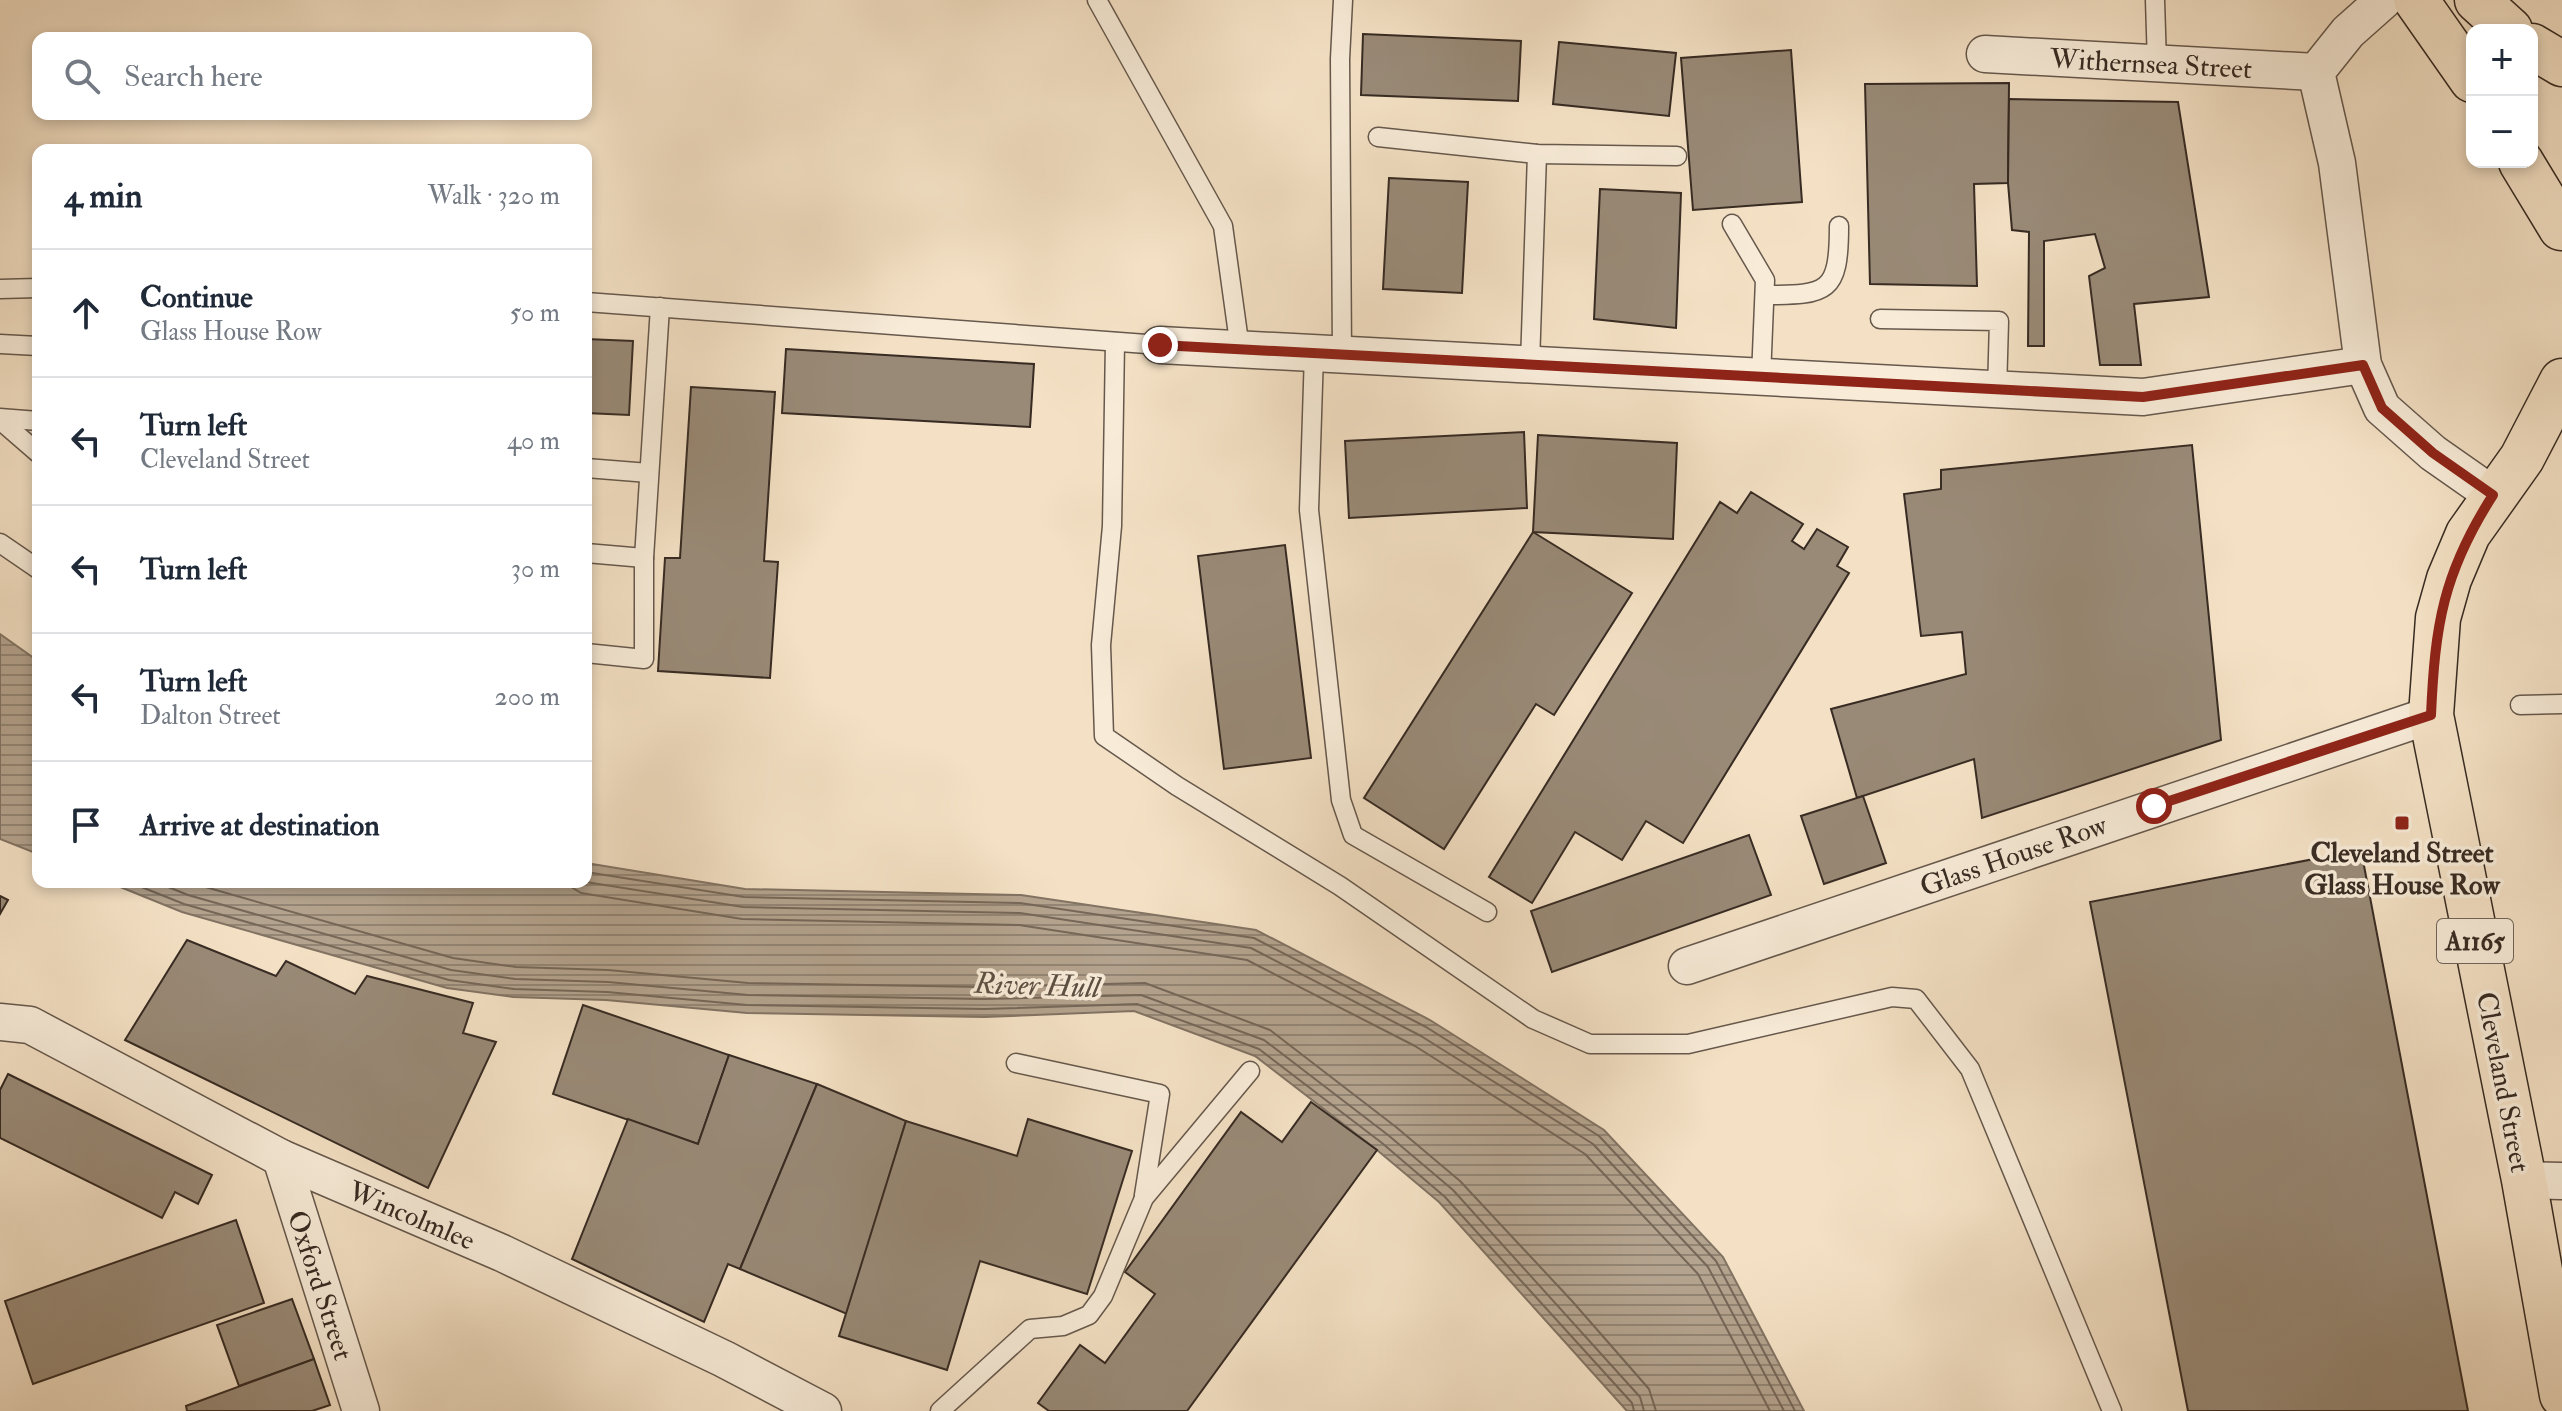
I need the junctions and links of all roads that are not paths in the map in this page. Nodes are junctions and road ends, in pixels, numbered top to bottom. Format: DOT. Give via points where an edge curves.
graph roads {
  1 [pos="1097,0"];
  2 [pos="1343,0"];
  3 [pos="2155,0"];
  4 [pos="2384,0"];
  5 [pos="2416,0"];
  6 [pos="2477,0"];
  7 [pos="2503,24"];
  8 [pos="2538,50"];
  9 [pos="1985,54"];
  10 [pos="2157,64"];
  11 [pos="2562,64"];
  12 [pos="2466,71"];
  13 [pos="2316,72"];
  14 [pos="1378,137"];
  15 [pos="1537,154"];
  16 [pos="1677,156"];
  17 [pos="2525,168"];
  18 [pos="2562,220"];
  19 [pos="1732,224"];
  20 [pos="1839,226"];
  21 [pos="2562,231"];
  22 [pos="32,288"];
  23 [pos="0,289"];
  24 [pos="1765,295"];
  25 [pos="592,302"];
  26 [pos="660,307"];
  27 [pos="1880,319"];
  28 [pos="1115,342"];
  29 [pos="0,344"];
  30 [pos="1160,345"];
  31 [pos="32,346"];
  32 [pos="1240,349"];
  33 [pos="1328,354"];
  34 [pos="1530,364"];
  35 [pos="2363,365"];
  36 [pos="1761,377"];
  37 [pos="2562,381"];
  38 [pos="1997,392"];
  39 [pos="0,419"];
  40 [pos="32,421"];
  41 [pos="2562,433"];
  42 [pos="32,448"];
  43 [pos="2522,458"];
  44 [pos="592,468"];
  45 [pos="649,473"];
  46 [pos="2493,495"];
  47 [pos="0,543"];
  48 [pos="592,554"];
  49 [pos="644,558"];
  50 [pos="32,565"];
  51 [pos="592,654"];
  52 [pos="2562,704"];
  53 [pos="2520,705"];
  54 [pos="2431,715"];
  55 [pos="1487,912"];
  56 [pos="1687,966"];
  57 [pos="0,1022"];
  58 [pos="1016,1063"];
  59 [pos="1250,1071"];
  60 [pos="281,1158"];
  61 [pos="2543,1180"];
  62 [pos="1144,1198"];
  63 [pos="2562,1395"];
  64 [pos="361,1411"];
  65 [pos="823,1411"];
  66 [pos="940,1411"];
  67 [pos="2112,1411"];
  1 -- 32 [label="lane" via="1223,226"];
  2 -- 33 [label="lane"];
  3 -- 10 [label="lane"];
  4 -- 13 [label="street" via="2348,32"];
  5 -- 12 [label="main road"];
  6 -- 7 [label="main road"];
  8 -- 11 [label="main road"];
  9 -- 10 [label="street, Withernsea Street"];
  10 -- 13 [label="street, Withernsea Street"];
  13 -- 35 [label="street" via="2337,163"];
  14 -- 15 [label="lane"];
  15 -- 16 [label="lane"];
  15 -- 34 [label="lane"];
  17 -- 21 [label="main road"];
  18 -- 21 [label="main road"];
  19 -- 24 [label="lane" via="1765,280"];
  20 -- 24 [label="lane" via="1839,265 1826,286 1810,295"];
  22 -- 23 [label="lane"];
  24 -- 36 [label="lane"];
  25 -- 26 [label="lane"];
  26 -- 28 [label="lane"];
  26 -- 45 [label="lane"];
  27 -- 38 [label="lane" via="1999,321"];
  28 -- 30 [label="lane"];
  28 -- 67 [label="lane" via="1112,526 1101,645 1104,736 1340,886 1533,1019 1590,1044 1688,1044 1892,997 1916,999 1970,1069"];
  29 -- 31 [label="lane"];
  30 -- 32 [label="street"];
  32 -- 33 [label="street"];
  33 -- 34 [label="street"];
  33 -- 55 [label="lane" via="1309,510 1341,800 1353,835"];
  34 -- 36 [label="street"];
  35 -- 38 [label="street" via="2143,397"];
  35 -- 46 [label="street" via="2382,408"];
  36 -- 38 [label="street"];
  37 -- 43 [label="main road, Cleveland Street / A1165"];
  39 -- 40 [label="lane"];
  39 -- 42 [label="lane"];
  41 -- 43 [label="main road, Cleveland Street / A1165"];
  43 -- 46 [label="main road, Cleveland Street / A1165"];
  44 -- 45 [label="lane"];
  45 -- 49 [label="lane"];
  46 -- 54 [label="main road, Cleveland Street / A1165" via="2468,534 2438,618"];
  47 -- 50 [label="lane"];
  48 -- 49 [label="lane"];
  49 -- 51 [label="lane" via="644,659"];
  52 -- 53 [label="lane"];
  54 -- 56 [label="street, Glass House Row"];
  54 -- 61 [label="main road, Cleveland Street / A1165"];
  57 -- 60 [label="street, Wincolmlee" via="30,1025"];
  58 -- 62 [label="lane" via="1160,1094"];
  59 -- 62 [label="lane"];
  60 -- 64 [label="street, Oxford Street"];
  60 -- 65 [label="street, Wincolmlee" via="502,1253"];
  61 -- 63 [label="main road, Cleveland Street / A1165"];
  62 -- 66 [label="lane" via="1103,1296 1089,1315 1063,1326 1030,1329"];
}
